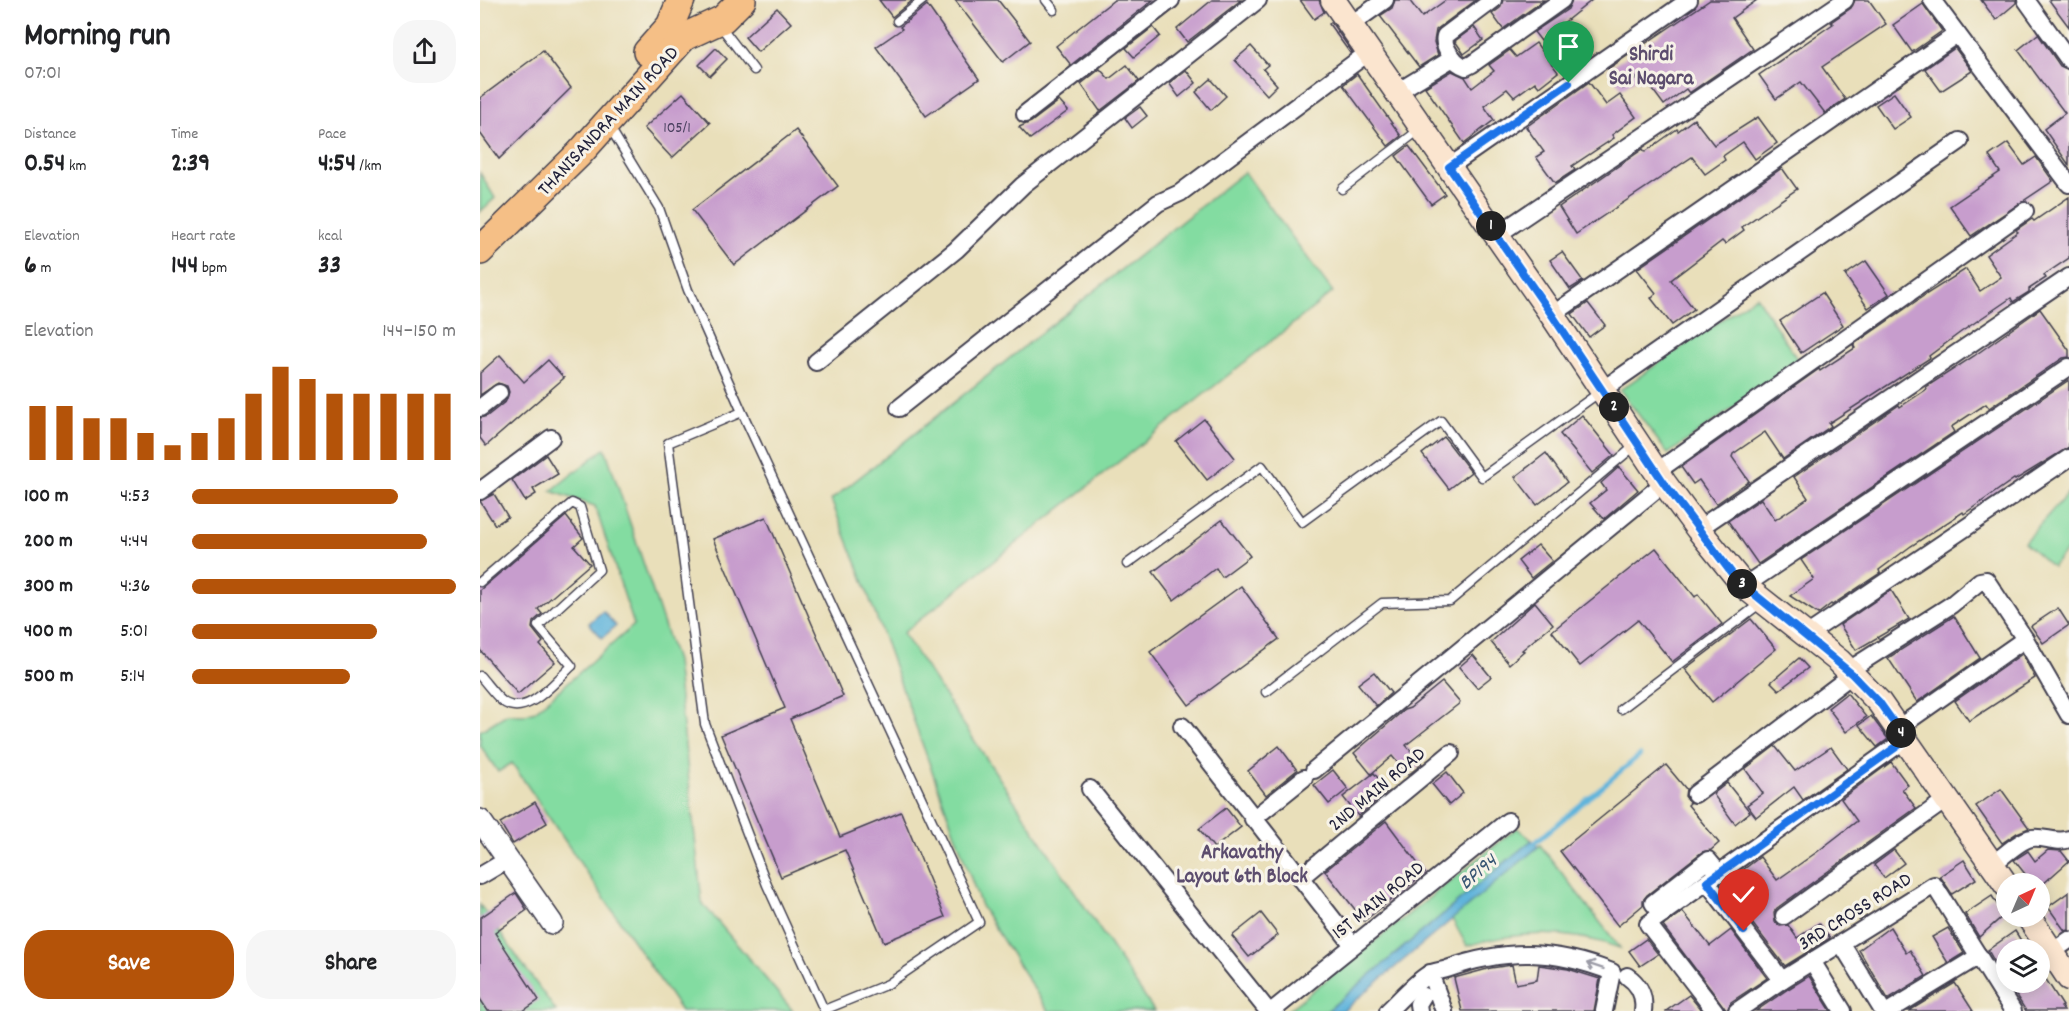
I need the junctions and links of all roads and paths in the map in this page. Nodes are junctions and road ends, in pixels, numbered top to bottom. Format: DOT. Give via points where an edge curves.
graph roads {
  1 [pos="681,0"];
  2 [pos="742,0"];
  3 [pos="923,0"];
  4 [pos="1046,0"];
  5 [pos="1171,0"];
  6 [pos="1258,0"];
  7 [pos="1333,0"];
  8 [pos="1385,0"];
  9 [pos="1494,0"];
  10 [pos="1562,0"];
  11 [pos="1689,0"];
  12 [pos="1845,0"];
  13 [pos="1932,0"];
  14 [pos="2026,0"];
  15 [pos="712,7"];
  16 [pos="1054,10"];
  17 [pos="897,21"];
  18 [pos="1350,25"];
  19 [pos="677,32"];
  20 [pos="1957,34"];
  21 [pos="1369,52"];
  22 [pos="1453,58"];
  23 [pos="2069,60"];
  24 [pos="754,70"];
  25 [pos="1397,92"];
  26 [pos="1024,114"];
  27 [pos="607,123"];
  28 [pos="1422,128"];
  29 [pos="1960,141"];
  30 [pos="1449,167"];
  31 [pos="2069,184"];
  32 [pos="1342,189"];
  33 [pos="2025,211"];
  34 [pos="480,230"];
  35 [pos="1497,235"];
  36 [pos="480,251"];
  37 [pos="2069,277"];
  38 [pos="1552,315"];
  39 [pos="816,362"];
  40 [pos="2069,368"];
  41 [pos="1602,390"];
  42 [pos="499,393"];
  43 [pos="480,408"];
  44 [pos="899,408"];
  45 [pos="742,412"];
  46 [pos="551,438"];
  47 [pos="1637,443"];
  48 [pos="2069,458"];
  49 [pos="1660,477"];
  50 [pos="480,491"];
  51 [pos="1698,529"];
  52 [pos="1127,564"];
  53 [pos="480,582"];
  54 [pos="1744,586"];
  55 [pos="1762,601"];
  56 [pos="1806,636"];
  57 [pos="2025,639"];
  58 [pos="1851,672"];
  59 [pos="480,676"];
  60 [pos="1266,692"];
  61 [pos="1621,709"];
  62 [pos="2069,715"];
  63 [pos="1182,726"];
  64 [pos="1902,734"];
  65 [pos="1451,753"];
  66 [pos="1090,789"];
  67 [pos="1695,794"];
  68 [pos="1947,800"];
  69 [pos="1253,819"];
  70 [pos="480,820"];
  71 [pos="1508,821"];
  72 [pos="2069,839"];
  73 [pos="507,860"];
  74 [pos="1992,865"];
  75 [pos="1998,873"];
  76 [pos="480,876"];
  77 [pos="1713,877"];
  78 [pos="1300,878"];
  79 [pos="1784,916"];
  80 [pos="552,924"];
  81 [pos="2040,927"];
  82 [pos="1840,943"];
  83 [pos="1353,945"];
  84 [pos="2061,946"];
  85 [pos="1978,956"];
  86 [pos="1812,961"];
  87 [pos="1430,973"];
  88 [pos="1627,976"];
  89 [pos="2069,978"];
  90 [pos="1782,980"];
  91 [pos="1270,1011"];
  92 [pos="1388,1011"];
  93 [pos="1444,1011"];
  94 [pos="1604,1011"];
  95 [pos="1643,1011"];
  96 [pos="1715,1011"];
  97 [pos="1737,1011"];
  98 [pos="1843,1011"];
  99 [pos="1883,1011"];
  100 [pos="1889,1011"];
  101 [pos="2013,1011"];
  1 -- 19 [label="main road, THANISANDRA MAIN ROAD"];
  2 -- 15 [label="main road" via="723,20"];
  3 -- 17 [label="lane"];
  4 -- 16 [label="lane"];
  5 -- 26 [label="street"];
  6 -- 39 [label="street" via="1023,185 956,250"];
  7 -- 18 [label="main road"];
  8 -- 18 [label="street"];
  9 -- 22 [label="street" via="1445,36"];
  10 -- 22 [label="street" via="1472,64 1461,66"];
  11 -- 30 [label="street"];
  12 -- 35 [label="street"];
  13 -- 20 [label="street"];
  14 -- 23 [label="street"];
  15 -- 19 [label="main road"];
  15 -- 24 [label="lane"];
  18 -- 21 [label="main road"];
  19 -- 27 [label="main road, THANISANDRA MAIN ROAD"];
  19 -- 34 [label="main road, THANISANDRA MAIN ROAD"];
  20 -- 31 [label="street"];
  20 -- 38 [label="street"];
  21 -- 25 [label="main road"];
  21 -- 44 [label="street" via="1180,193 1158,203"];
  22 -- 25 [label="street"];
  25 -- 28 [label="main road"];
  27 -- 36 [label="main road, THANISANDRA MAIN ROAD"];
  27 -- 45 [label="lane" via="659,208 688,290"];
  28 -- 30 [label="main road"];
  28 -- 32 [label="lane"];
  29 -- 41 [label="street"];
  30 -- 35 [label="main road"];
  33 -- 49 [label="street"];
  35 -- 38 [label="main road"];
  37 -- 51 [label="street"];
  38 -- 41 [label="main road"];
  40 -- 54 [label="street"];
  41 -- 47 [label="main road"];
  41 -- 52 [label="lane" via="1482,477 1441,421 1302,522 1262,466"];
  42 -- 43 [label="street"];
  45 -- 45 [label="lane" via="979,922 888,984 824,1010 767,885 703,712 668,443"];
  46 -- 50 [label="street"];
  47 -- 49 [label="main road"];
  47 -- 60 [label="lane" via="1450,601 1382,603"];
  48 -- 56 [label="street"];
  49 -- 51 [label="main road"];
  49 -- 69 [label="street"];
  51 -- 54 [label="main road"];
  53 -- 59 [label="lane" via="572,503 580,507 599,570 538,626 572,666 530,704 519,707 503,702"];
  54 -- 55 [label="main road"];
  55 -- 56 [label="main road"];
  55 -- 61 [label="lane"];
  56 -- 58 [label="main road"];
  57 -- 58 [label="street" via="1991,585 1980,581"];
  57 -- 62 [label="street"];
  57 -- 64 [label="street"];
  58 -- 64 [label="main road"];
  58 -- 67 [label="street"];
  63 -- 69 [label="street"];
  64 -- 68 [label="main road"];
  64 -- 77 [label="street"];
  65 -- 78 [label="street, 2ND MAIN ROAD"];
  66 -- 91 [label="street"];
  68 -- 74 [label="main road"];
  68 -- 79 [label="street"];
  69 -- 78 [label="street"];
  70 -- 73 [label="street"];
  71 -- 83 [label="street, 1ST MAIN ROAD"];
  72 -- 74 [label="street" via="2026,839"];
  73 -- 76 [label="street"];
  73 -- 80 [label="street"];
  74 -- 75 [label="main road"];
  77 -- 90 [label="street"];
  77 -- 96 [label="street" via="1648,924"];
  78 -- 83 [label="street"];
  81 -- 84 [label="main road"];
  82 -- 85 [label="street, 3RD CROSS ROAD" via="1934,885"];
  82 -- 86 [label="street, 3RD CROSS ROAD"];
  82 -- 99 [label="street"];
  83 -- 91 [label="street, 1ST MAIN ROAD"];
  84 -- 89 [label="main road"];
  85 -- 100 [label="street"];
  85 -- 101 [label="street"];
  86 -- 90 [label="street, 3RD CROSS ROAD"];
  86 -- 98 [label="street"];
  87 -- 92 [label="street"];
  87 -- 93 [label="street"];
  94 -- 87 [label="street, one-way" via="1612,972 1575,959 1517,953"];
  88 -- 95 [label="street" via="1641,992"];
  90 -- 97 [label="street, 3RD CROSS ROAD"];
}
